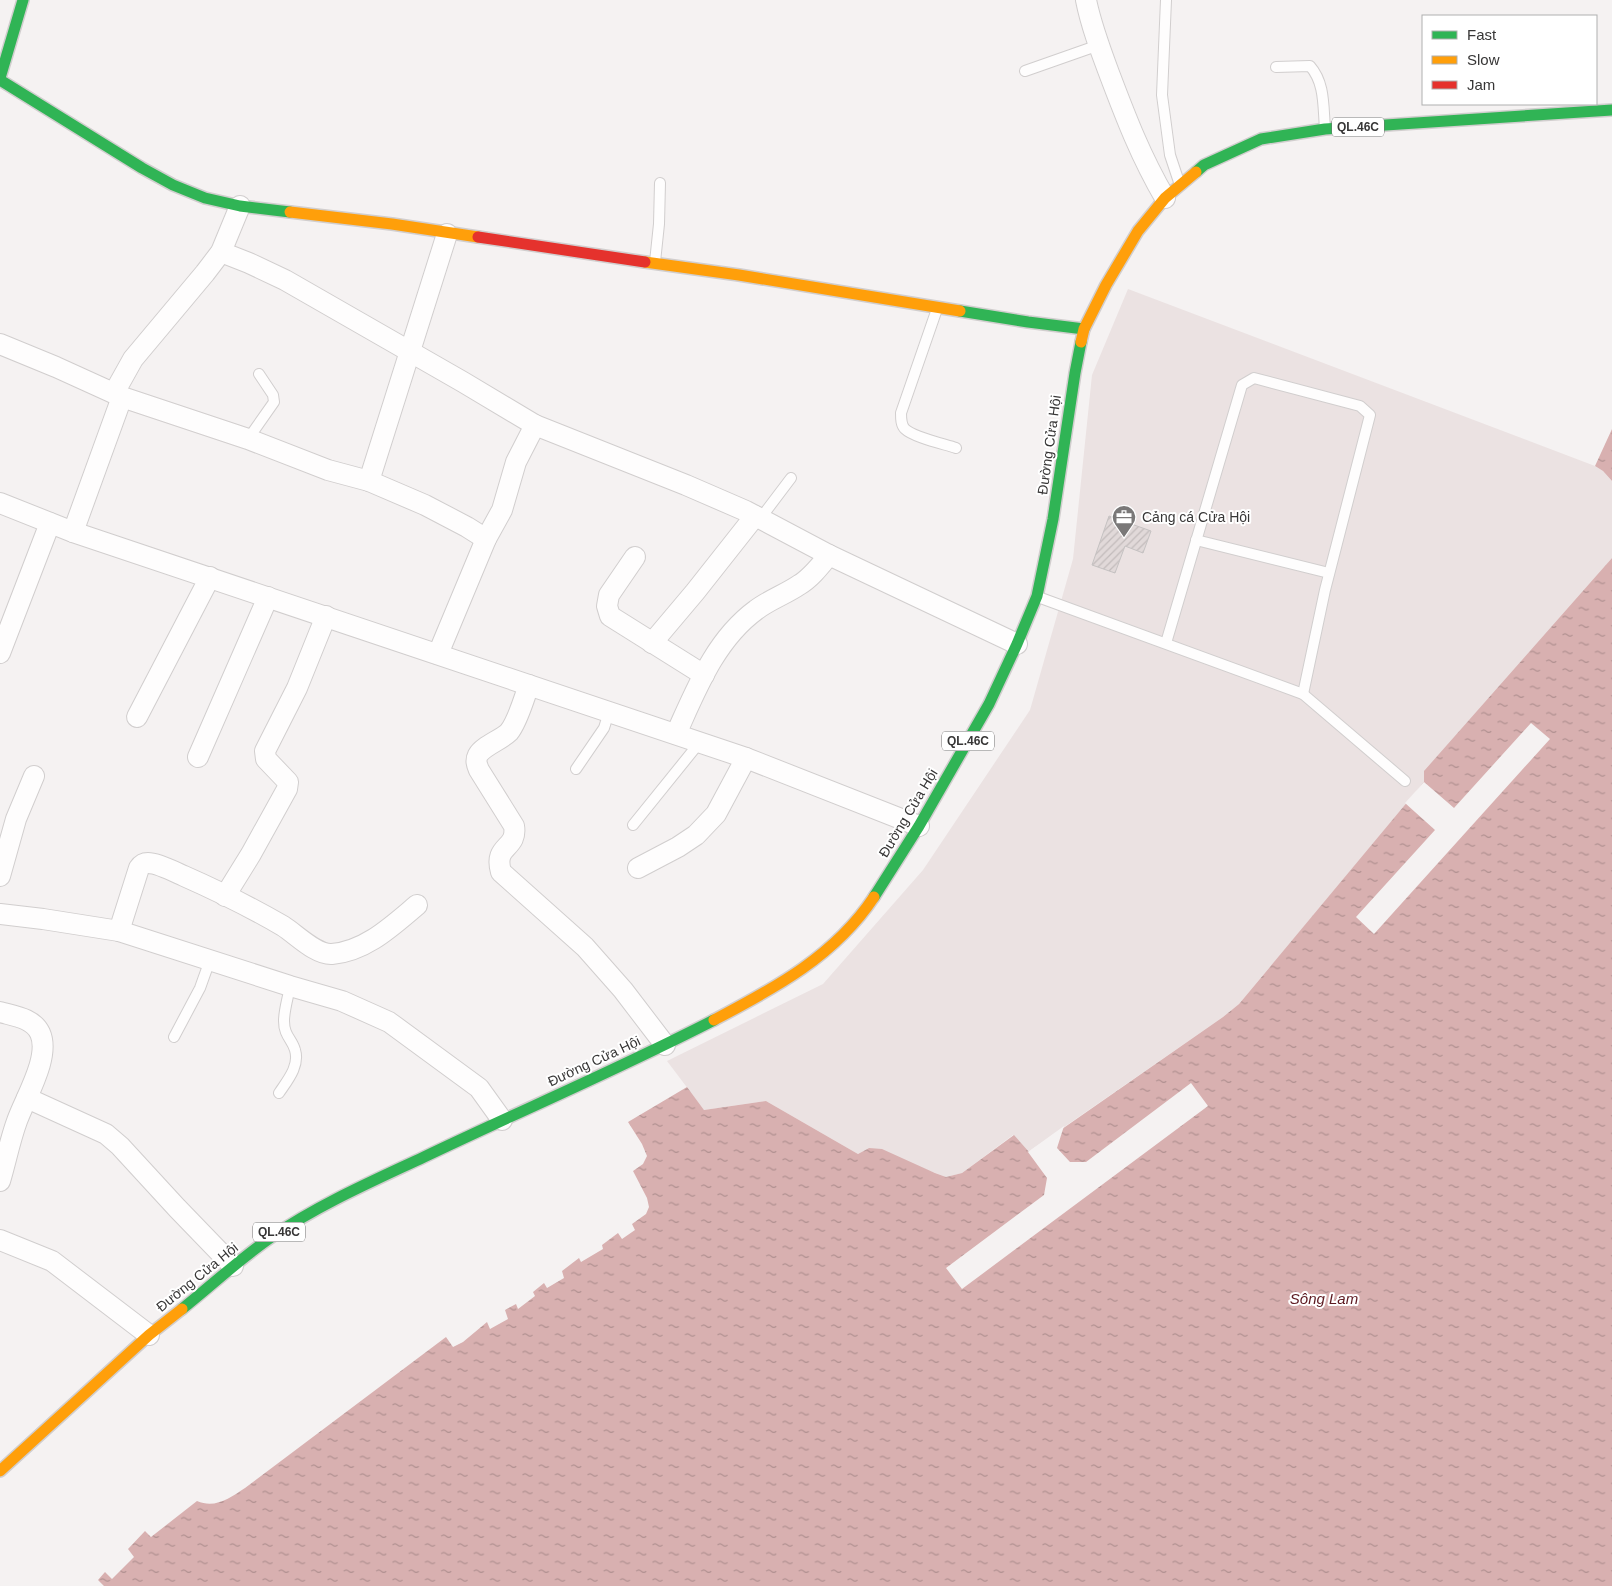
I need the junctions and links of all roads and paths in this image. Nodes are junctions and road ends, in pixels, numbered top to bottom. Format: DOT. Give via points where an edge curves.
graph roads {
  1 [pos="23,0"];
  2 [pos="1086,0"];
  3 [pos="1166,0"];
  4 [pos="1099,45"];
  5 [pos="1276,67"];
  6 [pos="1025,71"];
  7 [pos="0,79"];
  8 [pos="1612,110"];
  9 [pos="1325,129"];
  10 [pos="660,183"];
  11 [pos="1173,192"];
  12 [pos="240,206"];
  13 [pos="447,234"];
  14 [pos="221,252"];
  15 [pos="655,263"];
  16 [pos="937,307"];
  17 [pos="1084,329"];
  18 [pos="0,344"];
  19 [pos="409,352"];
  20 [pos="259,374"];
  21 [pos="118,395"];
  22 [pos="536,425"];
  23 [pos="248,439"];
  24 [pos="956,448"];
  25 [pos="791,478"];
  26 [pos="369,481"];
  27 [pos="0,503"];
  28 [pos="757,517"];
  29 [pos="50,523"];
  30 [pos="73,532"];
  31 [pos="486,539"];
  32 [pos="1196,540"];
  33 [pos="829,555"];
  34 [pos="635,557"];
  35 [pos="1329,573"];
  36 [pos="210,577"];
  37 [pos="1037,596"];
  38 [pos="268,597"];
  39 [pos="326,616"];
  40 [pos="652,643"];
  41 [pos="1166,643"];
  42 [pos="1017,644"];
  43 [pos="0,653"];
  44 [pos="438,654"];
  45 [pos="704,675"];
  46 [pos="529,685"];
  47 [pos="1303,694"];
  48 [pos="609,712"];
  49 [pos="136,717"];
  50 [pos="676,734"];
  51 [pos="700,742"];
  52 [pos="198,757"];
  53 [pos="746,758"];
  54 [pos="576,769"];
  55 [pos="34,776"];
  56 [pos="1405,782"];
  57 [pos="633,825"];
  58 [pos="919,826"];
  59 [pos="638,868"];
  60 [pos="0,876"];
  61 [pos="225,896"];
  62 [pos="417,905"];
  63 [pos="0,914"];
  64 [pos="119,931"];
  65 [pos="210,960"];
  66 [pos="290,986"];
  67 [pos="0,1012"];
  68 [pos="174,1037"];
  69 [pos="658,1048"];
  70 [pos="279,1093"];
  71 [pos="27,1098"];
  72 [pos="502,1120"];
  73 [pos="0,1181"];
  74 [pos="0,1240"];
  75 [pos="233,1266"];
  76 [pos="149,1335"];
  77 [pos="0,1471"];
  1 -- 7 [label="main road"];
  2 -- 4 [label="street"];
  3 -- 11 [label="lane" via="1162,95"];
  4 -- 6 [label="lane"];
  4 -- 11 [label="street" via="1147,166"];
  5 -- 9 [label="lane" via="1310,66 1316,73 1323,96"];
  7 -- 12 [label="main road" via="172,185 205,198"];
  8 -- 9 [label="main road, Đường Cửa Hội / QL.46C"];
  9 -- 11 [label="main road, Đường Cửa Hội / QL.46C" via="1261,139 1204,165"];
  10 -- 15 [label="lane"];
  11 -- 17 [label="main road, Đường Cửa Hội / QL.46C" via="1138,231"];
  12 -- 13 [label="main road" via="392,224"];
  12 -- 14 [label="street"];
  13 -- 15 [label="main road"];
  13 -- 19 [label="street"];
  14 -- 19 [label="street" via="285,280"];
  14 -- 21 [label="street" via="133,359"];
  15 -- 16 [label="main road"];
  16 -- 17 [label="main road"];
  16 -- 24 [label="lane" via="901,413 902,423 914,434"];
  17 -- 37 [label="main road, Đường Cửa Hội / QL.46C"];
  18 -- 21 [label="street"];
  19 -- 22 [label="street"];
  19 -- 26 [label="street"];
  20 -- 23 [label="lane" via="274,402"];
  21 -- 23 [label="street"];
  21 -- 30 [label="street"];
  22 -- 28 [label="street"];
  22 -- 31 [label="street" via="516,462 502,510"];
  23 -- 26 [label="street" via="328,470"];
  25 -- 28 [label="lane"];
  26 -- 31 [label="street"];
  27 -- 29 [label="street"];
  28 -- 33 [label="street"];
  28 -- 40 [label="street"];
  29 -- 30 [label="street"];
  29 -- 43 [label="street"];
  30 -- 36 [label="street"];
  31 -- 44 [label="street"];
  32 -- 35 [label="lane"];
  32 -- 35 [label="lane" via="1242,385 1254,378 1360,406 1370,415"];
  32 -- 41 [label="lane"];
  33 -- 42 [label="street"];
  33 -- 45 [label="street" via="800,585 756,609 735,628"];
  34 -- 40 [label="street" via="609,595 607,606 610,616"];
  35 -- 47 [label="lane"];
  36 -- 38 [label="street"];
  36 -- 49 [label="street"];
  37 -- 41 [label="lane"];
  37 -- 42 [label="main road, Đường Cửa Hội / QL.46C"];
  38 -- 39 [label="street"];
  38 -- 52 [label="street"];
  39 -- 44 [label="street"];
  39 -- 61 [label="street" via="297,688 265,751 266,759 288,782 288,789"];
  40 -- 45 [label="street"];
  41 -- 47 [label="lane"];
  42 -- 58 [label="main road, Đường Cửa Hội / QL.46C" via="989,704"];
  44 -- 46 [label="street"];
  45 -- 50 [label="street"];
  46 -- 48 [label="street"];
  46 -- 69 [label="street" via="509,731 476,758 479,770 514,826 514,839 499,859 501,872 585,947 623,990"];
  47 -- 56 [label="lane"];
  48 -- 50 [label="street"];
  48 -- 54 [label="lane" via="604,728"];
  50 -- 51 [label="street"];
  51 -- 53 [label="street"];
  51 -- 57 [label="lane"];
  53 -- 58 [label="street"];
  53 -- 59 [label="street" via="716,814 696,835"];
  55 -- 60 [label="street" via="16,819"];
  58 -- 69 [label="main road, Đường Cửa Hội / QL.46C" via="865,911 818,957 762,995"];
  61 -- 62 [label="street" via="284,927 321,953 331,954 367,944"];
  61 -- 64 [label="street" via="171,870 144,864 139,868"];
  63 -- 64 [label="street"];
  64 -- 65 [label="street"];
  65 -- 66 [label="street"];
  65 -- 68 [label="lane" via="200,988"];
  66 -- 70 [label="lane" via="284,1022 286,1035 295,1050 296,1063"];
  66 -- 72 [label="street" via="342,1001 389,1022 479,1088"];
  67 -- 71 [label="street" via="29,1021 40,1034 40,1067"];
  69 -- 72 [label="main road, Đường Cửa Hội / QL.46C"];
  71 -- 73 [label="street"];
  71 -- 75 [label="street" via="106,1134"];
  72 -- 75 [label="main road, Đường Cửa Hội / QL.46C" via="314,1211"];
  74 -- 76 [label="street" via="52,1261"];
  75 -- 76 [label="main road, Đường Cửa Hội / QL.46C"];
  76 -- 77 [label="main road, Đường Cửa Hội / QL.46C"];
}
